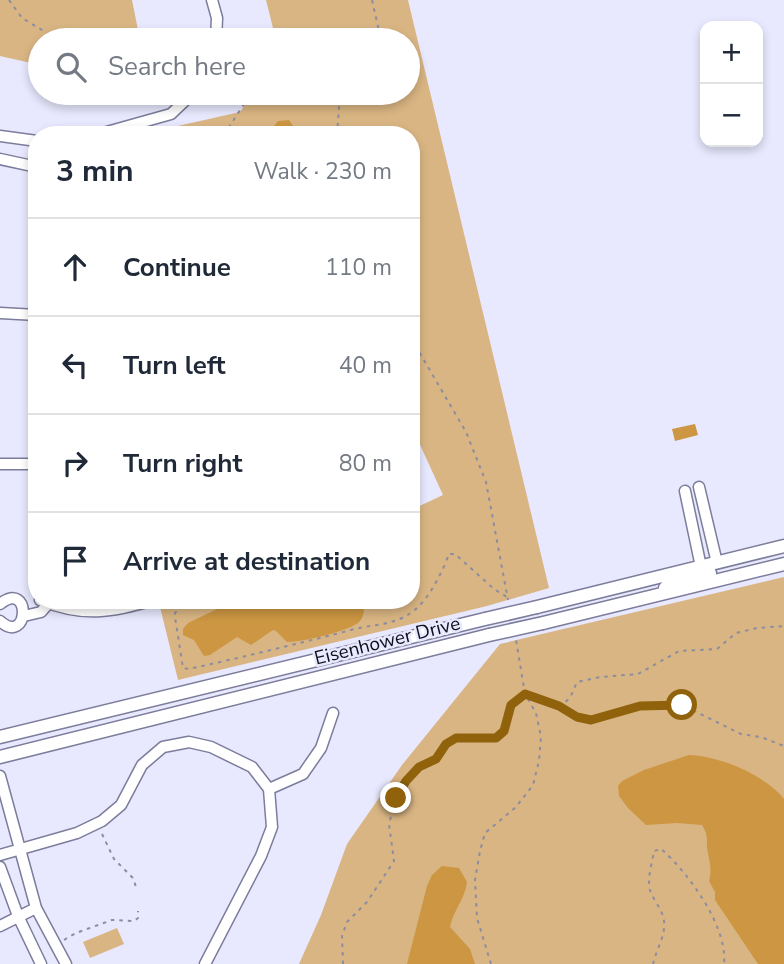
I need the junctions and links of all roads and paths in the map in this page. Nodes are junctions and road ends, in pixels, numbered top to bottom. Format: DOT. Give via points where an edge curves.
graph roads {
  1 [pos="9,0"];
  2 [pos="212,0"];
  3 [pos="372,0"];
  4 [pos="39,28"];
  5 [pos="217,28"];
  6 [pos="378,28"];
  7 [pos="180,105"];
  8 [pos="243,105"];
  9 [pos="339,105"];
  10 [pos="128,126"];
  11 [pos="230,126"];
  12 [pos="338,126"];
  13 [pos="0,136"];
  14 [pos="28,140"];
  15 [pos="0,159"];
  16 [pos="28,165"];
  17 [pos="0,313"];
  18 [pos="28,315"];
  19 [pos="420,353"];
  20 [pos="0,464"];
  21 [pos="28,464"];
  22 [pos="699,487"];
  23 [pos="685,491"];
  24 [pos="707,520"];
  25 [pos="693,523"];
  26 [pos="784,546"];
  27 [pos="718,562"];
  28 [pos="784,564"];
  29 [pos="701,567"];
  30 [pos="657,596"];
  31 [pos="508,597"];
  32 [pos="28,603"];
  33 [pos="0,604"];
  34 [pos="20,604"];
  35 [pos="420,604"];
  36 [pos="42,609"];
  37 [pos="81,609"];
  38 [pos="117,609"];
  39 [pos="179,609"];
  40 [pos="413,609"];
  41 [pos="510,609"];
  42 [pos="24,616"];
  43 [pos="0,621"];
  44 [pos="784,626"];
  45 [pos="514,633"];
  46 [pos="525,694"];
  47 [pos="559,706"];
  48 [pos="333,713"];
  49 [pos="0,737"];
  50 [pos="784,746"];
  51 [pos="0,757"];
  52 [pos="0,776"];
  53 [pos="269,789"];
  54 [pos="96,824"];
  55 [pos="18,850"];
  56 [pos="0,855"];
  57 [pos="0,867"];
  58 [pos="136,887"];
  59 [pos="36,908"];
  60 [pos="138,911"];
  61 [pos="18,916"];
  62 [pos="0,926"];
  63 [pos="55,944"];
  64 [pos="41,964"];
  65 [pos="66,964"];
  66 [pos="205,964"];
  67 [pos="343,964"];
  68 [pos="491,964"];
  69 [pos="653,964"];
  70 [pos="724,964"];
  1 -- 4 [label="path" via="22,18"];
  2 -- 5 [label="street"];
  3 -- 6 [label="path"];
  7 -- 10 [label="street" via="171,114"];
  8 -- 11 [label="path"];
  9 -- 12 [label="path"];
  13 -- 14 [label="street"];
  15 -- 16 [label="street"];
  17 -- 18 [label="street"];
  19 -- 31 [label="path" via="466,432 486,482"];
  20 -- 21 [label="street"];
  22 -- 24 [label="street"];
  23 -- 25 [label="street"];
  24 -- 25 [label="street"];
  24 -- 27 [label="street"];
  25 -- 29 [label="street"];
  26 -- 27 [label="main road, Eisenhower Drive"];
  27 -- 29 [label="main road, Eisenhower Drive"];
  27 -- 30 [label="main road" via="714,572 670,584"];
  28 -- 30 [label="main road, Eisenhower Drive"];
  29 -- 49 [label="main road, Eisenhower Drive, bridge"];
  30 -- 51 [label="main road, Eisenhower Drive, bridge"];
  31 -- 35 [label="path" via="455,554 449,554"];
  31 -- 41 [label="path"];
  32 -- 34 [label="street"];
  33 -- 34 [label="street" via="11,599"];
  34 -- 42 [label="street"];
  36 -- 42 [label="street"];
  37 -- 38 [label="street" via="100,613"];
  39 -- 40 [label="path" via="174,617 183,668 189,669 396,622"];
  42 -- 43 [label="street" via="13,626"];
  44 -- 47 [label="path" via="736,633 718,649 679,651 638,674 577,682 570,698"];
  45 -- 46 [label="path"];
  46 -- 47 [label="path"];
  46 -- 67 [label="path" via="511,705 504,731 496,738 456,738 406,781 389,824 394,860 367,902 347,922 342,936"];
  46 -- 68 [label="path" via="536,713 541,737 533,785 485,834 475,880 477,918"];
  47 -- 50 [label="path" via="591,720 640,706 682,705 741,734"];
  48 -- 53 [label="street" via="321,748 303,774"];
  52 -- 55 [label="street"];
  53 -- 54 [label="street" via="252,767 211,747 189,742 163,747 142,765 121,805"];
  53 -- 66 [label="street" via="272,827"];
  54 -- 55 [label="street"];
  54 -- 58 [label="path" via="114,859"];
  55 -- 56 [label="street"];
  55 -- 59 [label="street"];
  57 -- 61 [label="street"];
  59 -- 61 [label="street"];
  59 -- 63 [label="street"];
  60 -- 63 [label="path" via="134,920 112,920"];
  61 -- 62 [label="street"];
  61 -- 64 [label="street"];
  63 -- 65 [label="street"];
  69 -- 70 [label="path" via="664,919 650,890 654,851 660,849 692,880 724,942"];
}
